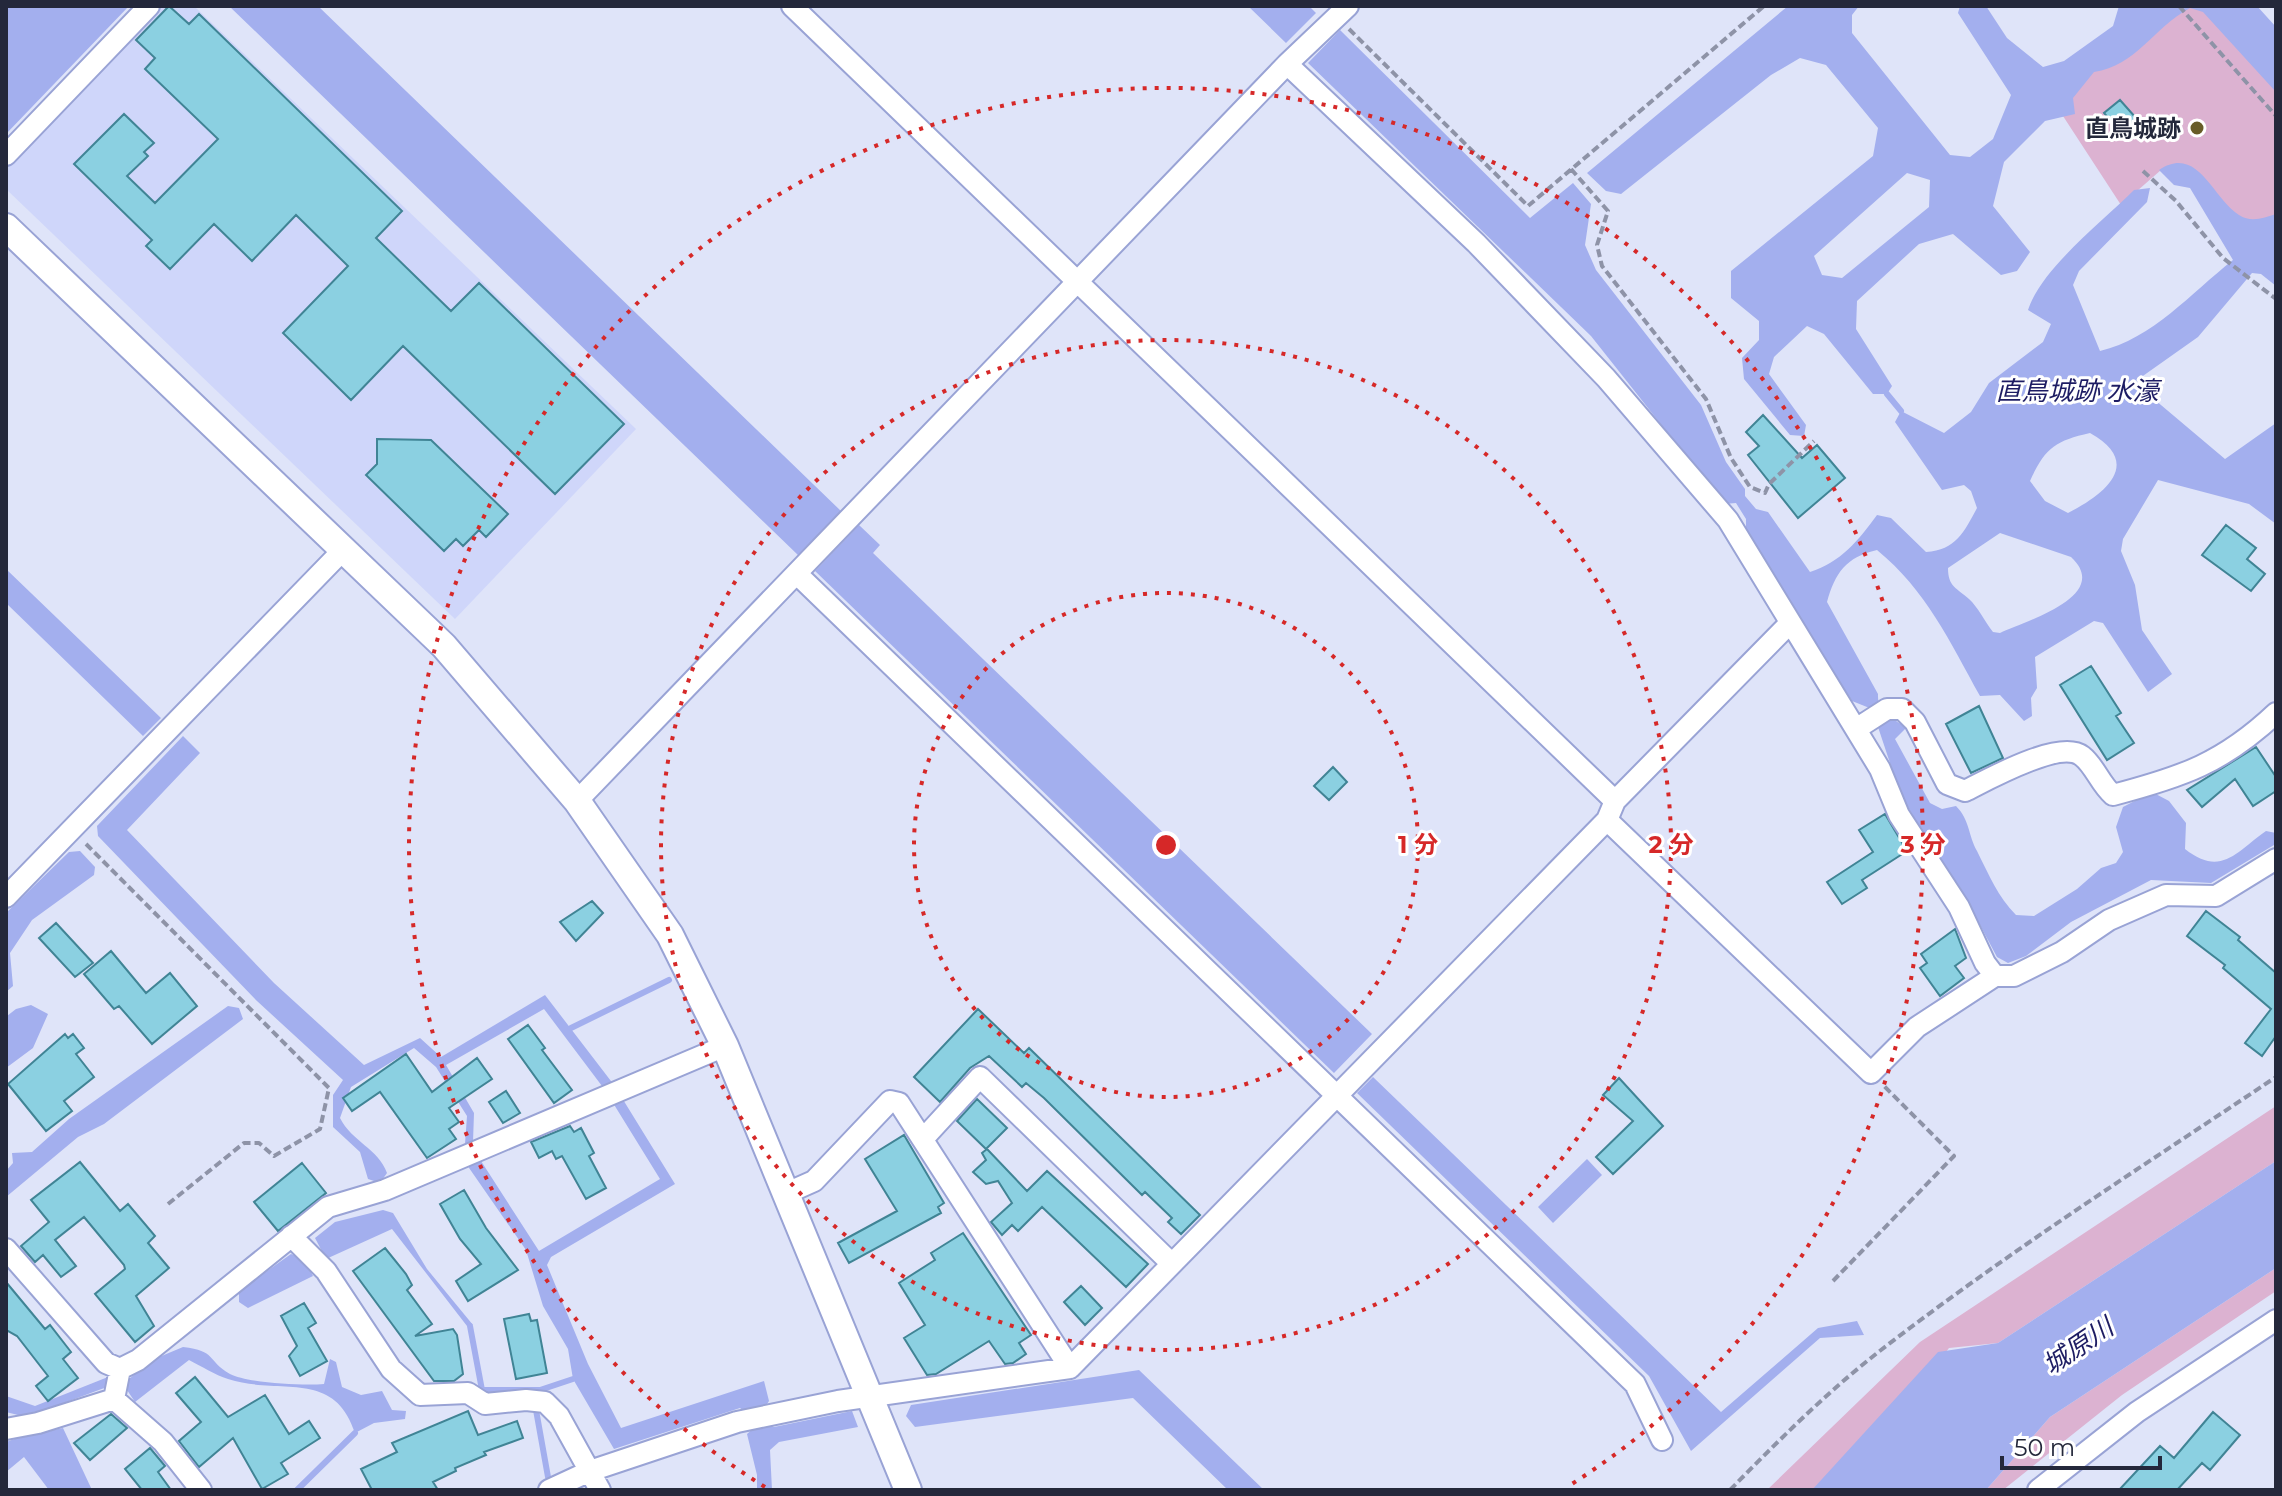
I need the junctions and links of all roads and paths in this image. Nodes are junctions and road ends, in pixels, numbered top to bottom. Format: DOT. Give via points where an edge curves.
graph roads {
  1 [pos="149,6"];
  2 [pos="792,6"];
  3 [pos="1764,6"];
  4 [pos="2179,6"];
  5 [pos="1343,12"];
  6 [pos="1287,64"];
  7 [pos="2276,116"];
  8 [pos="6,155"];
  9 [pos="1571,169"];
  10 [pos="2143,171"];
  11 [pos="6,227"];
  12 [pos="1077,282"];
  13 [pos="2276,299"];
  14 [pos="1814,441"];
  15 [pos="345,548"];
  16 [pos="797,574"];
  17 [pos="1790,623"];
  18 [pos="2276,713"];
  19 [pos="1871,720"];
  20 [pos="577,801"];
  21 [pos="1611,810"];
  22 [pos="73,831"];
  23 [pos="2276,859"];
  24 [pos="6,897"];
  25 [pos="1995,976"];
  26 [pos="725,1046"];
  27 [pos="1871,1073"];
  28 [pos="2276,1077"];
  29 [pos="1337,1096"];
  30 [pos="923,1139"];
  31 [pos="787,1193"];
  32 [pos="168,1204"];
  33 [pos="291,1236"];
  34 [pos="6,1249"];
  35 [pos="1172,1264"];
  36 [pos="1833,1281"];
  37 [pos="2276,1320"];
  38 [pos="1070,1368"];
  39 [pos="117,1382"];
  40 [pos="869,1396"];
  41 [pos="23,1426"];
  42 [pos="1662,1440"];
  43 [pos="590,1471"];
  44 [pos="201,1490"];
  45 [pos="549,1490"];
  46 [pos="600,1490"];
  47 [pos="908,1490"];
  48 [pos="1730,1490"];
  49 [pos="2038,1490"];
  1 -- 8 [label="street"];
  2 -- 12 [label="street"];
  3 -- 9 [label="path"];
  4 -- 7 [label="path"];
  5 -- 6 [label="street"];
  5 -- 9 [label="path" via="1528,206"];
  6 -- 12 [label="street"];
  6 -- 17 [label="street" via="1476,243 1606,378 1728,520"];
  9 -- 14 [label="path" via="1608,211 1597,245 1602,266 1706,399 1731,458 1750,487 1765,493"];
  10 -- 13 [label="path" via="2223,258"];
  11 -- 15 [label="street"];
  12 -- 16 [label="street"];
  12 -- 21 [label="street"];
  15 -- 20 [label="street" via="444,646"];
  15 -- 22 [label="street"];
  16 -- 20 [label="street"];
  16 -- 29 [label="street"];
  17 -- 19 [label="street"];
  17 -- 21 [label="street"];
  18 -- 19 [label="street" via="2248,740 2182,777 2113,795 2082,756 2067,750 2013,766 1965,791 1947,784 1915,722 1902,709"];
  19 -- 25 [label="street" via="1880,769 1899,815 1959,907"];
  20 -- 26 [label="street" via="670,935"];
  21 -- 27 [label="street"];
  21 -- 29 [label="street"];
  22 -- 24 [label="street"];
  22 -- 32 [label="path" via="329,1088 320,1129 274,1156 259,1143 244,1143"];
  23 -- 25 [label="street" via="2216,896 2166,895 2109,920 2014,976"];
  25 -- 27 [label="street" via="1917,1027"];
  26 -- 31 [label="street"];
  26 -- 33 [label="street" via="385,1190 328,1207"];
  27 -- 36 [label="path" via="1954,1156"];
  28 -- 48 [label="path" via="2055,1224 1879,1351"];
  29 -- 35 [label="street"];
  29 -- 42 [label="street" via="1635,1384"];
  30 -- 31 [label="street" via="899,1103 890,1101 814,1181"];
  30 -- 35 [label="street" via="980,1077"];
  30 -- 38 [label="street"];
  31 -- 40 [label="street"];
  33 -- 39 [label="street"];
  33 -- 43 [label="street" via="326,1271 391,1369 420,1395 468,1393 485,1404 545,1402 559,1416"];
  34 -- 39 [label="street"];
  35 -- 38 [label="street"];
  37 -- 49 [label="street" via="2137,1412"];
  38 -- 40 [label="street"];
  39 -- 41 [label="street"];
  39 -- 44 [label="street"];
  40 -- 43 [label="street" via="737,1422"];
  40 -- 47 [label="street"];
  43 -- 45 [label="street"];
  43 -- 46 [label="street"];
}
